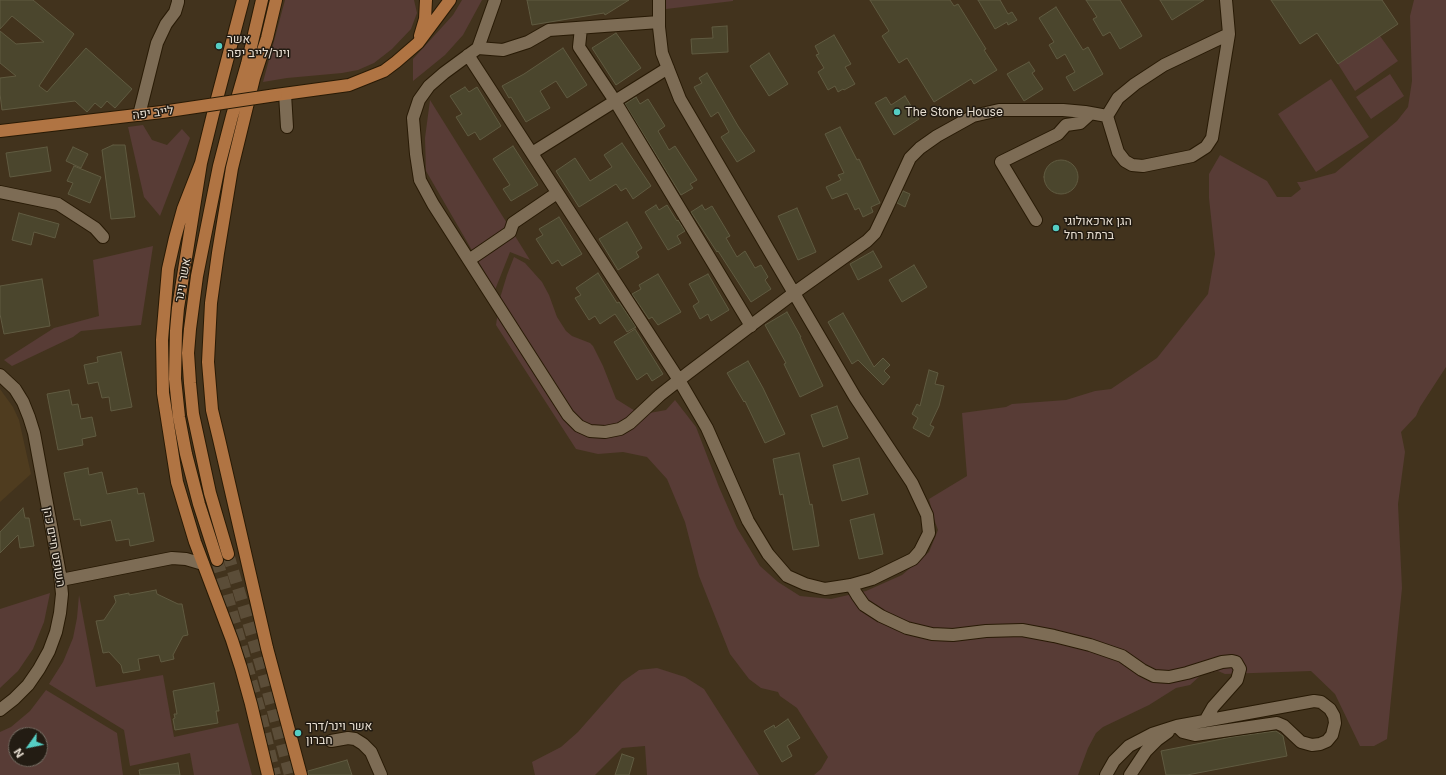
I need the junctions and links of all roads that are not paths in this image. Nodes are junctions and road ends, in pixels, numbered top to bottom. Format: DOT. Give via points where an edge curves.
graph roads {
  1 [pos="178,0"];
  2 [pos="243,0"];
  3 [pos="262,0"];
  4 [pos="426,0"];
  5 [pos="450,0"];
  6 [pos="495,0"];
  7 [pos="660,0"];
  8 [pos="1226,0"];
  9 [pos="277,2"];
  10 [pos="659,22"];
  11 [pos="580,28"];
  12 [pos="1229,34"];
  13 [pos="418,43"];
  14 [pos="473,52"];
  15 [pos="668,68"];
  16 [pos="281,95"];
  17 [pos="615,101"];
  18 [pos="1091,113"];
  19 [pos="140,115"];
  20 [pos="1108,116"];
  21 [pos="287,128"];
  22 [pos="0,131"];
  23 [pos="532,153"];
  24 [pos="201,163"];
  25 [pos="0,192"];
  26 [pos="557,192"];
  27 [pos="1036,220"];
  28 [pos="103,237"];
  29 [pos="469,260"];
  30 [pos="794,293"];
  31 [pos="751,326"];
  32 [pos="0,375"];
  33 [pos="679,380"];
  34 [pos="228,554"];
  35 [pos="217,560"];
  36 [pos="203,564"];
  37 [pos="60,580"];
  38 [pos="851,585"];
  39 [pos="0,710"];
  40 [pos="1205,721"];
  41 [pos="1178,726"];
  42 [pos="331,741"];
  43 [pos="268,775"];
  44 [pos="301,775"];
  45 [pos="381,775"];
  46 [pos="1106,775"];
  47 [pos="1130,775"];
  1 -- 19 [label="street" via="175,12 157,43"];
  2 -- 24 [label="main road, אשר וינר"];
  3 -- 34 [label="main road, אשר וינר" via="219,166 197,276 188,353 193,414 210,493"];
  4 -- 13 [label="main road" via="425,19"];
  5 -- 13 [label="main road, לייב יפה"];
  6 -- 14 [label="street"];
  7 -- 10 [label="street"];
  8 -- 12 [label="street"];
  9 -- 44 [label="main road" via="254,78 232,168 211,303 208,362 209,386 217,431 267,648"];
  10 -- 11 [label="street"];
  10 -- 15 [label="street" via="662,53"];
  11 -- 14 [label="street" via="549,30 528,42 503,50"];
  11 -- 17 [label="street" via="579,47"];
  12 -- 20 [label="street" via="1164,65 1135,84 1118,98"];
  12 -- 20 [label="street" via="1212,138 1200,152 1143,166 1132,164 1125,161 1118,152"];
  13 -- 16 [label="main road, לייב יפה" via="396,62 370,77 349,85"];
  14 -- 23 [label="street"];
  14 -- 29 [label="street" via="429,86 419,100 413,118 420,180"];
  15 -- 17 [label="street"];
  15 -- 30 [label="street" via="680,99"];
  16 -- 19 [label="main road, לייב יפה, bridge"];
  16 -- 21 [label="street"];
  17 -- 23 [label="street"];
  17 -- 31 [label="street"];
  18 -- 20 [label="street"];
  18 -- 27 [label="street" via="1080,123 1066,124 1058,134 1002,162"];
  18 -- 30 [label="street" via="1063,110 999,110 973,116 937,136 910,158 875,232 867,241"];
  19 -- 22 [label="main road, לייב יפה"];
  23 -- 26 [label="street"];
  24 -- 35 [label="main road, אשר וינר" via="178,308 175,379 186,454"];
  24 -- 36 [label="main road" via="183,208 168,269 161,366 166,420 177,482"];
  25 -- 28 [label="street" via="58,204 95,228"];
  26 -- 29 [label="street" via="513,223 510,232"];
  26 -- 33 [label="street"];
  29 -- 33 [label="street" via="568,415 579,426 590,431 620,429"];
  30 -- 31 [label="street"];
  30 -- 38 [label="street" via="856,397 912,483 928,515 929,533 913,559 872,579"];
  31 -- 33 [label="street"];
  32 -- 37 [label="street, השופט חיים כהן" via="15,389 23,402 34,433"];
  33 -- 38 [label="street" via="707,428 748,521 768,554 787,576 805,584 825,589"];
  36 -- 37 [label="street" via="172,558"];
  36 -- 43 [label="main road" via="241,668"];
  37 -- 39 [label="street, השופט חיים כהן" via="60,613 49,651 28,685"];
  38 -- 40 [label="street" via="864,605 881,616 907,628 932,634 1022,630 1054,636 1122,656 1154,676 1169,677 1222,662 1236,662 1240,670 1237,680 1213,707"];
  40 -- 41 [label="street"];
  40 -- 41 [label="street" via="1314,701 1321,702 1330,709 1335,724 1332,735 1327,740 1312,745 1301,742 1277,723 1195,735 1183,732"];
  41 -- 46 [label="street" via="1152,734 1129,746 1114,761"];
  41 -- 47 [label="street" via="1146,751"];
  42 -- 45 [label="street" via="348,738 363,744 371,752"];
}
